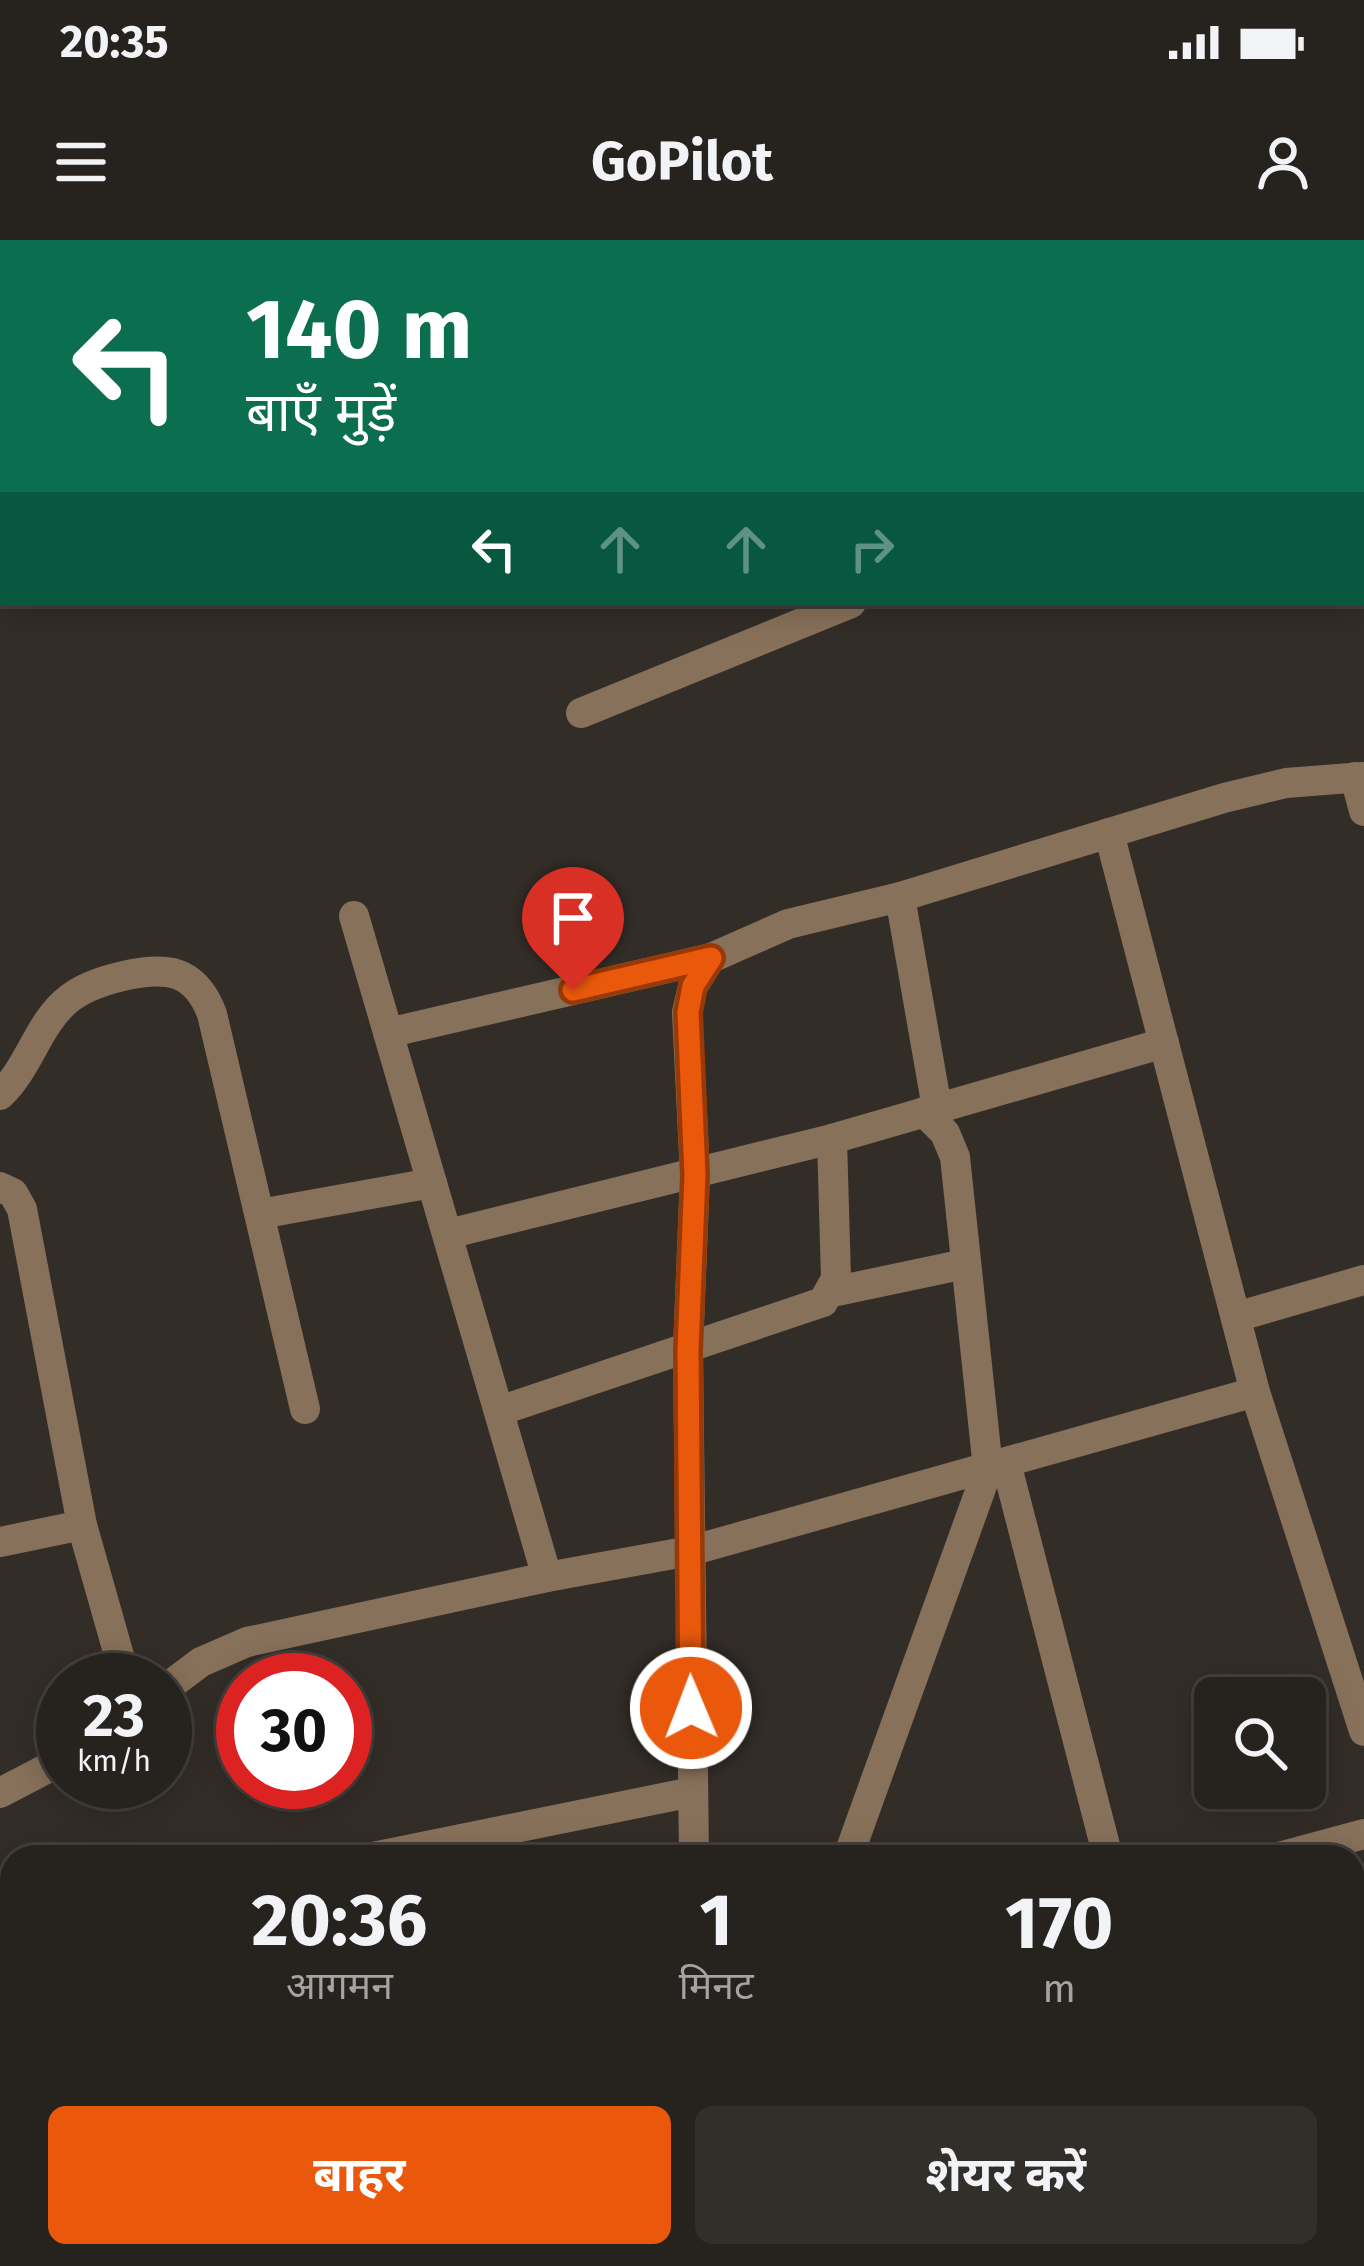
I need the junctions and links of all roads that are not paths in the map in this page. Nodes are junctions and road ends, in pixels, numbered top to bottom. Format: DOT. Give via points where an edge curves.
graph roads {
  1 [pos="844,606"];
  2 [pos="581,713"];
  3 [pos="1359,777"];
  4 [pos="1364,812"];
  5 [pos="1109,833"];
  6 [pos="900,897"];
  7 [pos="354,916"];
  8 [pos="711,958"];
  9 [pos="388,1034"];
  10 [pos="1164,1042"];
  11 [pos="0,1095"];
  12 [pos="930,1110"];
  13 [pos="832,1138"];
  14 [pos="695,1175"];
  15 [pos="432,1183"];
  16 [pos="0,1187"];
  17 [pos="260,1214"];
  18 [pos="448,1234"];
  19 [pos="965,1264"];
  20 [pos="1364,1280"];
  21 [pos="832,1292"];
  22 [pos="1235,1317"];
  23 [pos="688,1350"];
  24 [pos="1256,1393"];
  25 [pos="305,1408"];
  26 [pos="499,1411"];
  27 [pos="997,1466"];
  28 [pos="82,1525"];
  29 [pos="0,1542"];
  30 [pos="691,1552"];
  31 [pos="547,1577"];
  32 [pos="118,1653"];
  33 [pos="192,1668"];
  34 [pos="1364,1731"];
  35 [pos="36,1774"];
  36 [pos="0,1792"];
  37 [pos="692,1792"];
  38 [pos="1364,1834"];
  39 [pos="432,1845"];
  40 [pos="694,1845"];
  41 [pos="853,1845"];
  42 [pos="1105,1845"];
  43 [pos="1323,1845"];
  1 -- 2 [label="street"];
  3 -- 4 [label="street"];
  3 -- 5 [label="street" via="1286,783"];
  5 -- 6 [label="street"];
  5 -- 10 [label="street"];
  6 -- 8 [label="street" via="788,924"];
  6 -- 12 [label="street"];
  7 -- 9 [label="street"];
  8 -- 9 [label="street"];
  8 -- 14 [label="street" via="688,1012"];
  9 -- 15 [label="street"];
  10 -- 12 [label="street"];
  10 -- 22 [label="street"];
  11 -- 17 [label="street" via="52,1018 80,992 157,968 184,974 212,1014"];
  12 -- 13 [label="street"];
  12 -- 19 [label="street" via="955,1157"];
  13 -- 14 [label="street"];
  13 -- 21 [label="street"];
  14 -- 18 [label="street"];
  14 -- 23 [label="street"];
  15 -- 17 [label="street"];
  15 -- 18 [label="street"];
  16 -- 28 [label="street" via="22,1209"];
  17 -- 25 [label="street"];
  18 -- 26 [label="street"];
  19 -- 21 [label="street"];
  19 -- 27 [label="street"];
  20 -- 22 [label="street"];
  21 -- 23 [label="street" via="809,1309"];
  22 -- 24 [label="street"];
  23 -- 26 [label="street"];
  23 -- 30 [label="street"];
  24 -- 27 [label="street"];
  24 -- 34 [label="street"];
  26 -- 31 [label="street"];
  27 -- 30 [label="street"];
  27 -- 41 [label="street"];
  27 -- 42 [label="street"];
  28 -- 29 [label="street"];
  28 -- 32 [label="street"];
  30 -- 31 [label="street"];
  30 -- 37 [label="street"];
  31 -- 33 [label="street" via="247,1642"];
  35 -- 36 [label="street"];
  37 -- 39 [label="street"];
  37 -- 40 [label="street"];
  38 -- 43 [label="street"];
}
